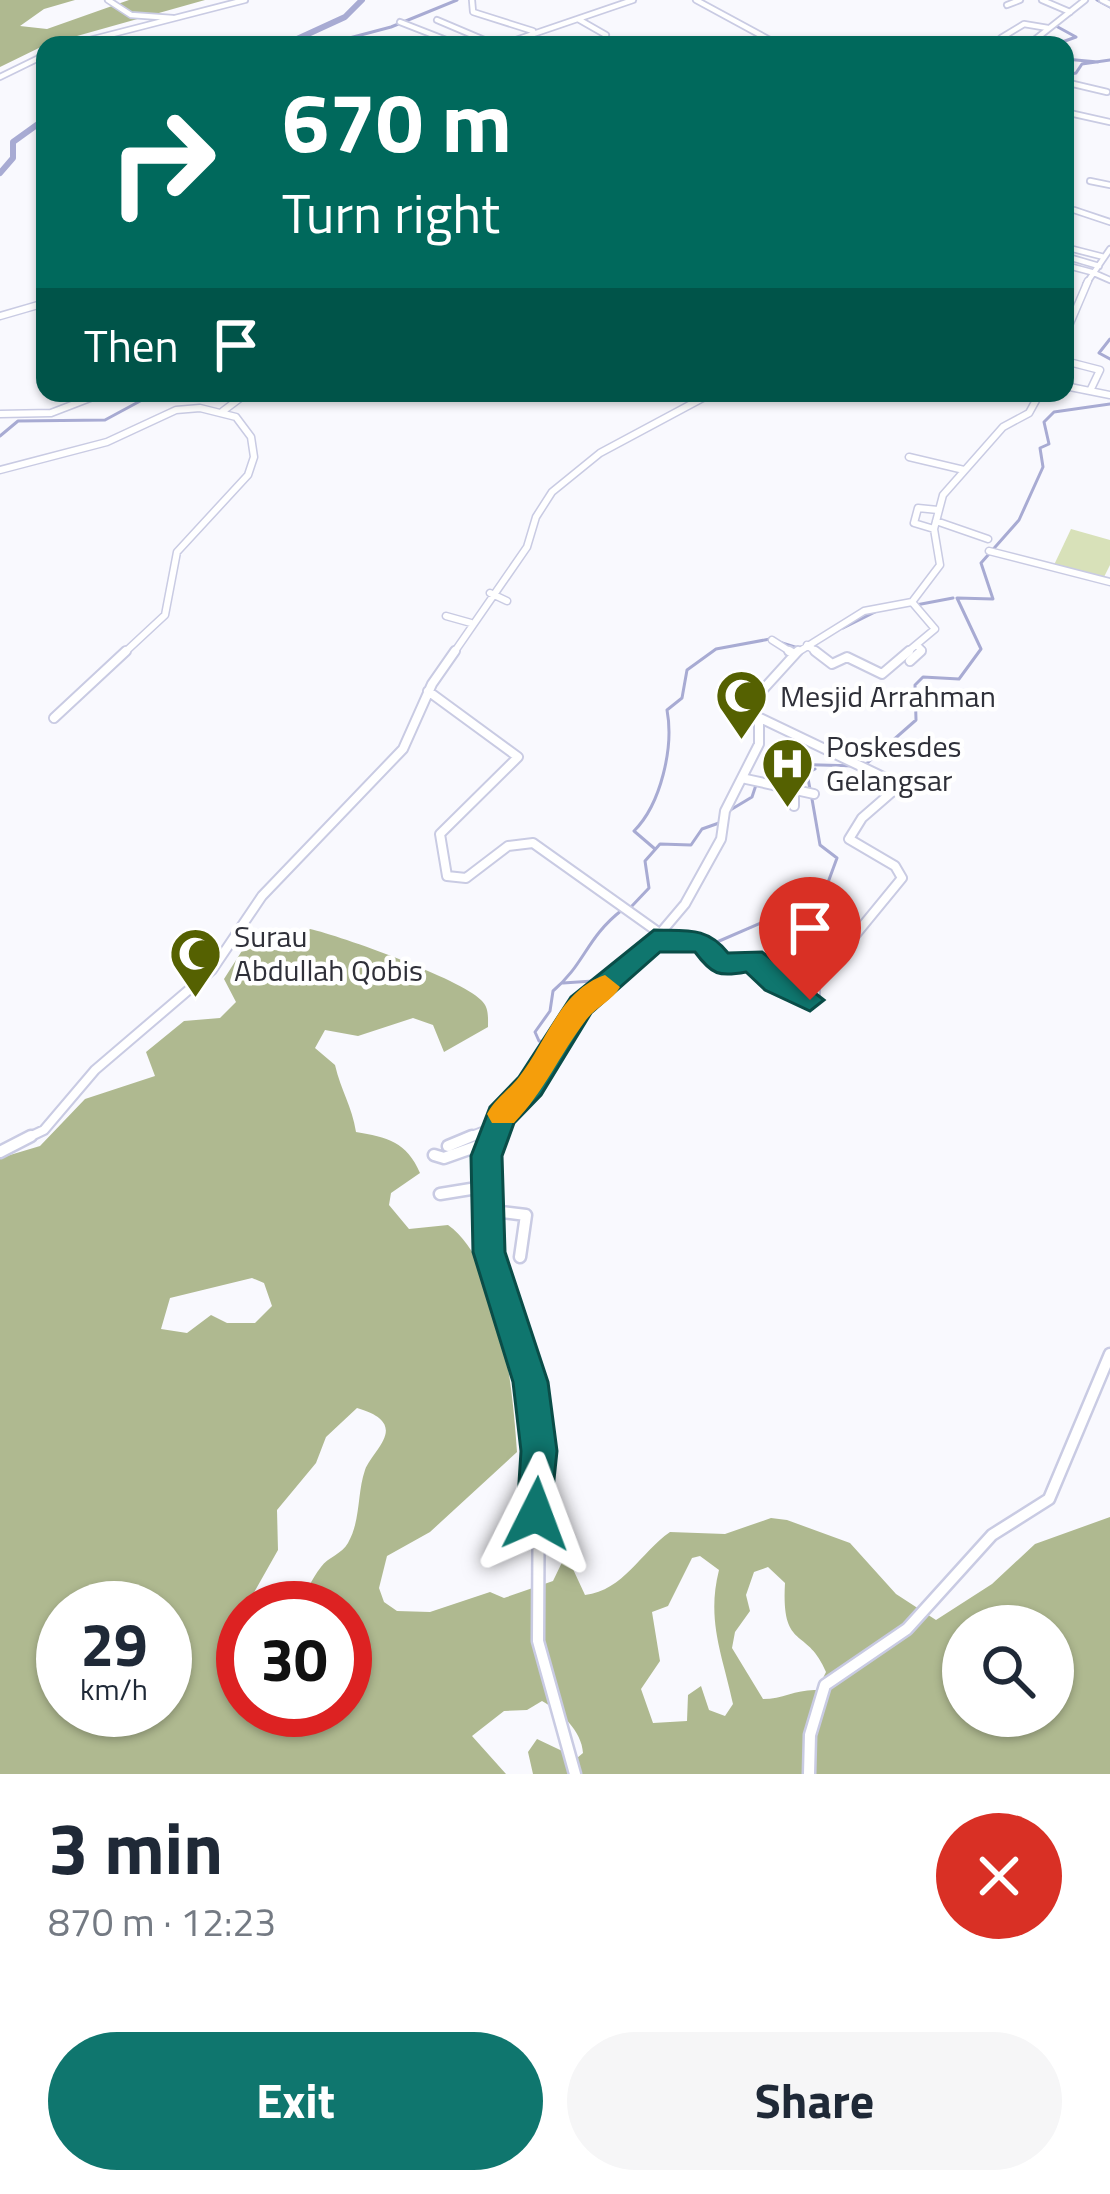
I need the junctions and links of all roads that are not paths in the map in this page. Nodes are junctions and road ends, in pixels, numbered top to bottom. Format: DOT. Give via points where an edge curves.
graph roads {
  1 [pos="108,0"];
  2 [pos="245,0"];
  3 [pos="472,0"];
  4 [pos="633,0"];
  5 [pos="697,0"];
  6 [pos="1020,0"];
  7 [pos="1102,0"];
  8 [pos="1082,1"];
  9 [pos="1043,2"];
  10 [pos="683,4"];
  11 [pos="1110,4"];
  12 [pos="1007,5"];
  13 [pos="1066,10"];
  14 [pos="600,11"];
  15 [pos="608,16"];
  16 [pos="576,18"];
  17 [pos="181,19"];
  18 [pos="1031,19"];
  19 [pos="437,20"];
  20 [pos="400,22"];
  21 [pos="1024,24"];
  22 [pos="1048,28"];
  23 [pos="534,32"];
  24 [pos="96,36"];
  25 [pos="436,36"];
  26 [pos="476,36"];
  27 [pos="523,36"];
  28 [pos="605,36"];
  29 [pos="763,36"];
  30 [pos="1004,36"];
  31 [pos="1039,36"];
  32 [pos="36,59"];
  33 [pos="0,77"];
  34 [pos="1074,84"];
  35 [pos="1107,92"];
  36 [pos="1074,114"];
  37 [pos="1110,122"];
  38 [pos="1090,181"];
  39 [pos="1110,185"];
  40 [pos="1074,210"];
  41 [pos="1110,222"];
  42 [pos="1074,250"];
  43 [pos="1103,260"];
  44 [pos="1110,266"];
  45 [pos="1110,280"];
  46 [pos="36,306"];
  47 [pos="0,316"];
  48 [pos="1074,317"];
  49 [pos="1074,363"];
  50 [pos="1090,391"];
  51 [pos="1074,392"];
  52 [pos="1110,395"];
  53 [pos="80,402"];
  54 [pos="235,402"];
  55 [pos="696,402"];
  56 [pos="1035,402"];
  57 [pos="222,412"];
  58 [pos="0,414"];
  59 [pos="908,457"];
  60 [pos="0,470"];
  61 [pos="965,470"];
  62 [pos="939,510"];
  63 [pos="935,525"];
  64 [pos="988,539"];
  65 [pos="988,551"];
  66 [pos="1110,582"];
  67 [pos="490,593"];
  68 [pos="507,601"];
  69 [pos="915,606"];
  70 [pos="446,616"];
  71 [pos="471,622"];
  72 [pos="772,640"];
  73 [pos="917,645"];
  74 [pos="804,649"];
  75 [pos="910,661"];
  76 [pos="428,691"];
  77 [pos="757,717"];
  78 [pos="54,718"];
  79 [pos="755,781"];
  80 [pos="794,789"];
  81 [pos="814,794"];
  82 [pos="794,806"];
  83 [pos="656,936"];
  84 [pos="493,1134"];
  85 [pos="448,1146"];
  86 [pos="0,1151"];
  87 [pos="434,1155"];
  88 [pos="483,1187"];
  89 [pos="440,1194"];
  90 [pos="485,1210"];
  91 [pos="520,1257"];
  92 [pos="1110,1354"];
  93 [pos="575,1774"];
  94 [pos="809,1774"];
  1 -- 17 [label="street" via="131,15"];
  2 -- 17 [label="street"];
  3 -- 23 [label="street" via="473,12"];
  4 -- 14 [label="street"];
  5 -- 10 [label="street"];
  5 -- 29 [label="street"];
  6 -- 12 [label="street"];
  7 -- 11 [label="street"];
  8 -- 13 [label="street"];
  9 -- 13 [label="street"];
  13 -- 22 [label="street"];
  14 -- 15 [label="street"];
  14 -- 16 [label="street"];
  16 -- 23 [label="street"];
  16 -- 28 [label="street"];
  17 -- 24 [label="street"];
  18 -- 21 [label="street"];
  19 -- 26 [label="street"];
  20 -- 25 [label="street"];
  21 -- 22 [label="street"];
  21 -- 30 [label="street"];
  22 -- 31 [label="street"];
  23 -- 27 [label="street"];
  32 -- 33 [label="street"];
  34 -- 35 [label="street"];
  36 -- 37 [label="street"];
  38 -- 39 [label="street"];
  40 -- 41 [label="street"];
  42 -- 43 [label="street"];
  43 -- 44 [label="street"];
  43 -- 45 [label="street"];
  43 -- 48 [label="street"];
  46 -- 47 [label="street"];
  49 -- 50 [label="street" via="1100,370"];
  50 -- 51 [label="street"];
  50 -- 52 [label="street"];
  53 -- 58 [label="street" via="51,413"];
  54 -- 57 [label="street"];
  55 -- 67 [label="street" via="567,475"];
  56 -- 61 [label="street"];
  57 -- 60 [label="street" via="176,410 106,442"];
  57 -- 78 [label="street" via="249,434 249,477 179,549 165,586 165,615"];
  59 -- 61 [label="street"];
  61 -- 62 [label="street"];
  62 -- 63 [label="street"];
  62 -- 63 [label="street" via="917,509 914,525"];
  63 -- 64 [label="street"];
  63 -- 69 [label="street" via="940,565"];
  65 -- 66 [label="street"];
  67 -- 68 [label="street"];
  67 -- 71 [label="street"];
  69 -- 73 [label="street" via="935,628"];
  69 -- 74 [label="street" via="881,603"];
  70 -- 71 [label="street"];
  71 -- 76 [label="street"];
  72 -- 74 [label="street"];
  73 -- 74 [label="street" via="882,674"];
  73 -- 75 [label="street" via="922,650"];
  74 -- 77 [label="street" via="748,706"];
  76 -- 83 [label="street" via="518,757 440,834 446,874 464,879 508,846 532,843"];
  76 -- 86 [label="street" via="406,746 262,896 212,970 95,1070 44,1130"];
  77 -- 79 [label="street"];
  77 -- 83 [label="street" via="900,785 849,839 896,866 902,878 814,985 814,1000 781,986 752,960 717,964 706,946"];
  79 -- 80 [label="street"];
  79 -- 83 [label="street" via="725,815 699,882"];
  80 -- 81 [label="street"];
  80 -- 82 [label="street"];
  83 -- 84 [label="street" via="577,1010"];
  84 -- 85 [label="street"];
  84 -- 87 [label="street" via="451,1157"];
  84 -- 88 [label="street"];
  88 -- 89 [label="street"];
  88 -- 90 [label="street"];
  90 -- 91 [label="street" via="526,1215"];
  90 -- 93 [label="street" via="489,1252 530,1382 539,1451 538,1641"];
  92 -- 94 [label="street" via="1049,1499 992,1535 907,1629 825,1685 813,1717"];
}
